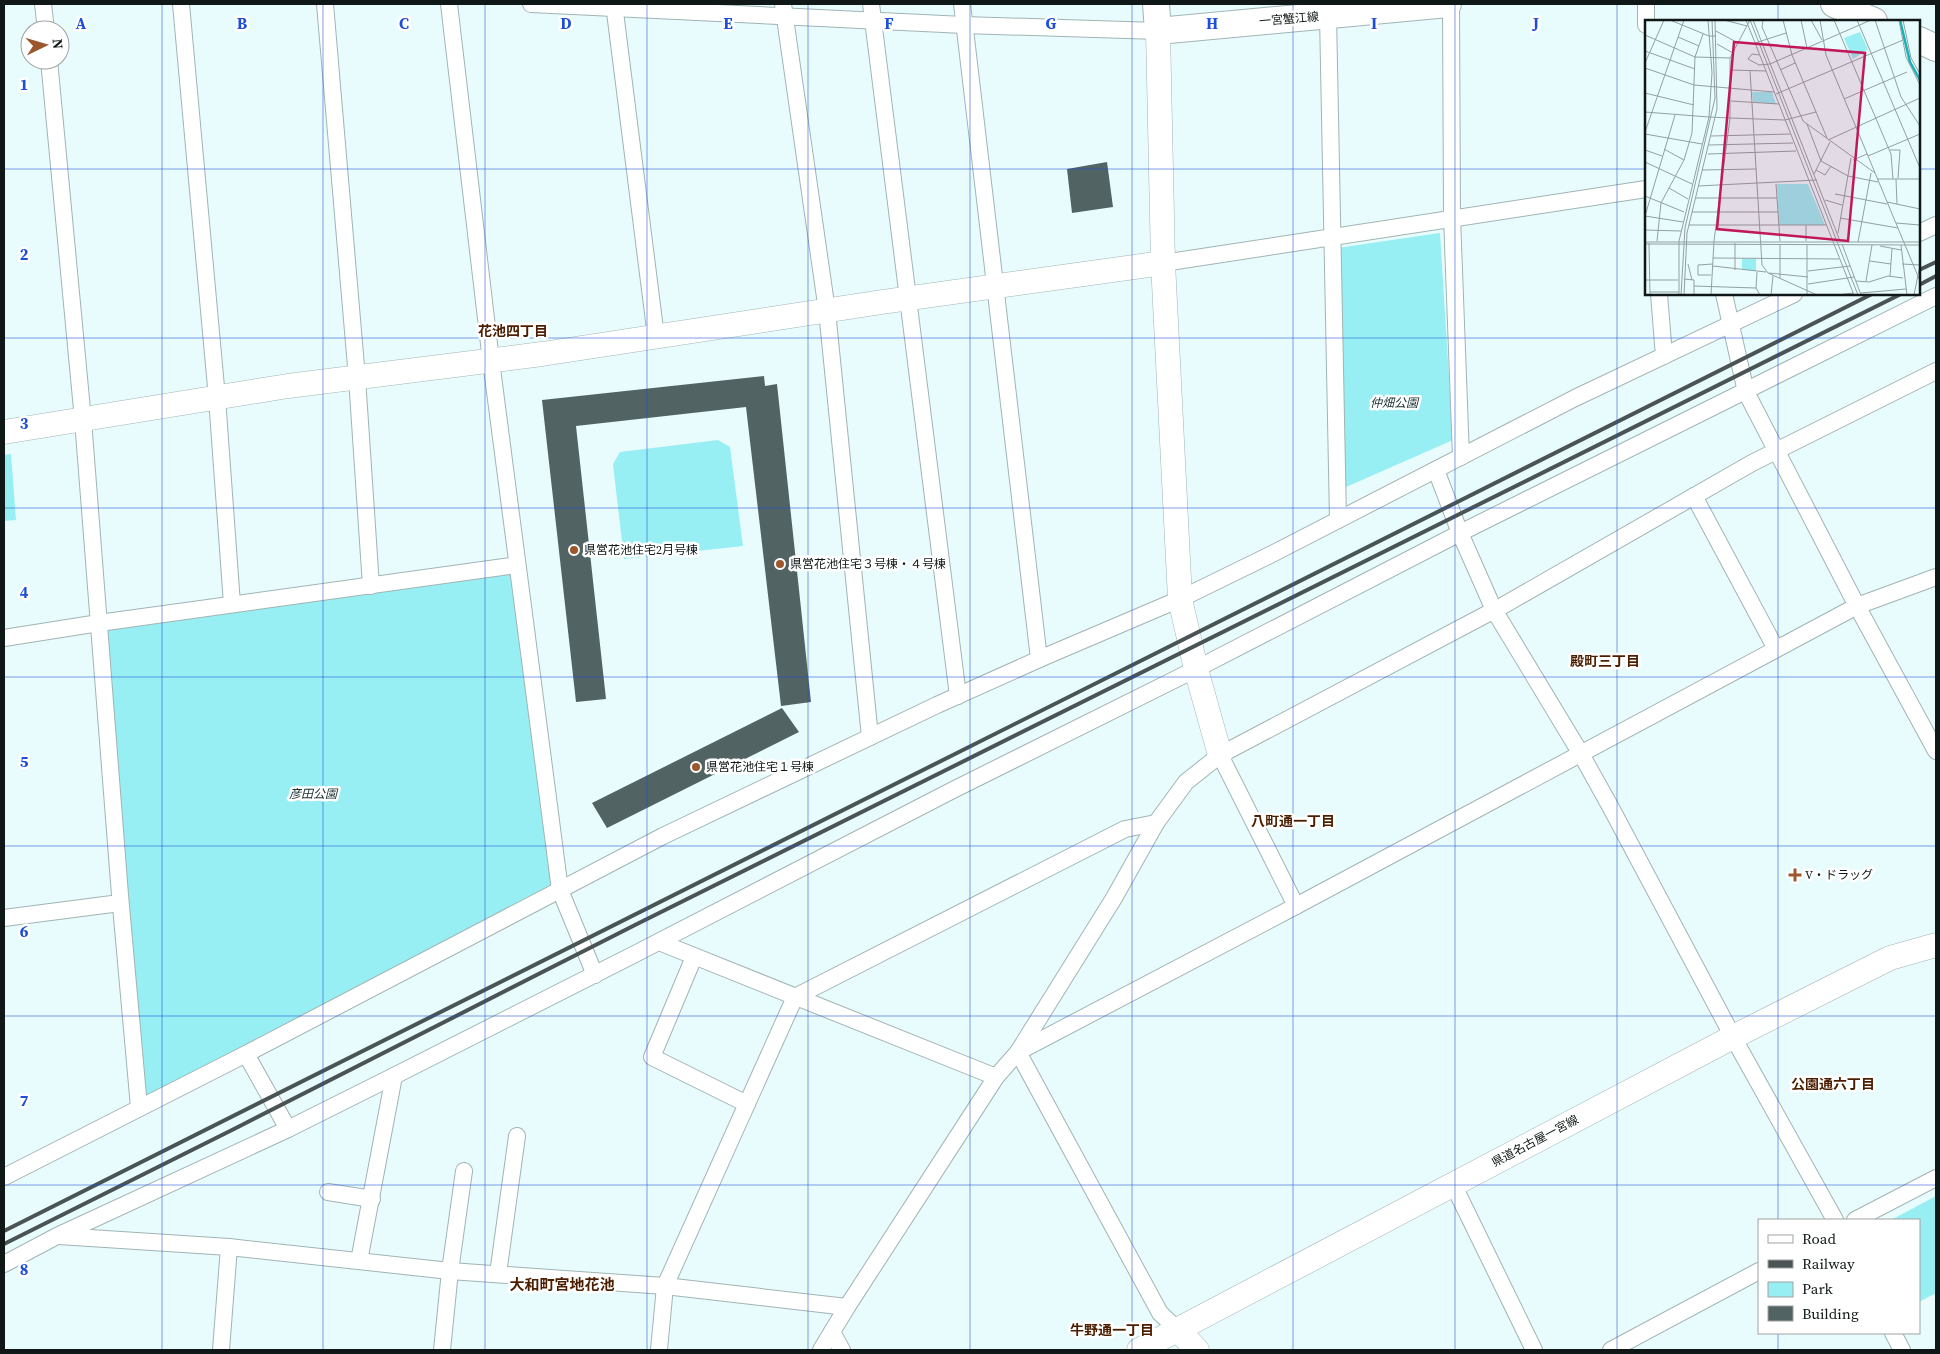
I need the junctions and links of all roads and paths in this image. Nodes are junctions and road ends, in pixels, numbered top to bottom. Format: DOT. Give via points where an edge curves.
graph roads {
  1 [pos="43,4"];
  2 [pos="181,4"];
  3 [pos="325,4"];
  4 [pos="448,4"];
  5 [pos="531,4"];
  6 [pos="871,4"];
  7 [pos="962,4"];
  8 [pos="1156,4"];
  9 [pos="1449,4"];
  10 [pos="1646,4"];
  11 [pos="1834,4"];
  12 [pos="615,6"];
  13 [pos="783,10"];
  14 [pos="1328,15"];
  15 [pos="45,20"];
  16 [pos="873,20"];
  17 [pos="1646,20"];
  18 [pos="1872,20"];
  19 [pos="964,25"];
  20 [pos="1158,31"];
  21 [pos="49,70"];
  22 [pos="1645,189"];
  23 [pos="1452,217"];
  24 [pos="1936,225"];
  25 [pos="1920,233"];
  26 [pos="1332,236"];
  27 [pos="1163,263"];
  28 [pos="996,286"];
  29 [pos="1659,295"];
  30 [pos="1724,295"];
  31 [pos="1792,295"];
  32 [pos="1936,296"];
  33 [pos="910,298"];
  34 [pos="828,311"];
  35 [pos="1731,324"];
  36 [pos="656,337"];
  37 [pos="1664,356"];
  38 [pos="491,361"];
  39 [pos="1936,371"];
  40 [pos="357,378"];
  41 [pos="1746,392"];
  42 [pos="217,398"];
  43 [pos="83,420"];
  44 [pos="4,432"];
  45 [pos="1776,452"];
  46 [pos="1461,457"];
  47 [pos="1436,470"];
  48 [pos="1694,496"];
  49 [pos="1338,520"];
  50 [pos="1460,533"];
  51 [pos="517,565"];
  52 [pos="1936,577"];
  53 [pos="371,586"];
  54 [pos="1180,599"];
  55 [pos="232,604"];
  56 [pos="1857,606"];
  57 [pos="1494,610"];
  58 [pos="99,622"];
  59 [pos="4,638"];
  60 [pos="1776,649"];
  61 [pos="1039,659"];
  62 [pos="1196,669"];
  63 [pos="958,696"];
  64 [pos="870,737"];
  65 [pos="1936,751"];
  66 [pos="1581,754"];
  67 [pos="1220,755"];
  68 [pos="1156,823"];
  69 [pos="560,890"];
  70 [pos="120,903"];
  71 [pos="1296,906"];
  72 [pos="4,918"];
  73 [pos="659,942"];
  74 [pos="1936,945"];
  75 [pos="694,957"];
  76 [pos="595,975"];
  77 [pos="796,997"];
  78 [pos="1733,1037"];
  79 [pos="1018,1052"];
  80 [pos="246,1054"];
  81 [pos="394,1076"];
  82 [pos="996,1077"];
  83 [pos="747,1104"];
  84 [pos="139,1107"];
  85 [pos="288,1129"];
  86 [pos="517,1136"];
  87 [pos="464,1171"];
  88 [pos="4,1177"];
  89 [pos="1936,1178"];
  90 [pos="1453,1184"];
  91 [pos="328,1192"];
  92 [pos="372,1199"];
  93 [pos="1834,1219"];
  94 [pos="1857,1219"];
  95 [pos="56,1236"];
  96 [pos="229,1247"];
  97 [pos="359,1261"];
  98 [pos="4,1264"];
  99 [pos="450,1271"];
  100 [pos="1758,1272"];
  101 [pos="498,1274"];
  102 [pos="665,1286"];
  103 [pos="847,1307"];
  104 [pos="1178,1330"];
  105 [pos="832,1332"];
  106 [pos="1894,1334"];
  107 [pos="221,1350"];
  108 [pos="442,1350"];
  109 [pos="659,1350"];
  110 [pos="821,1350"];
  111 [pos="842,1350"];
  112 [pos="1139,1350"];
  113 [pos="1197,1350"];
  114 [pos="1534,1350"];
  115 [pos="1611,1350"];
  116 [pos="1902,1350"];
  1 -- 15 [label="street"];
  2 -- 42 [label="street"];
  3 -- 40 [label="street"];
  4 -- 38 [label="street"];
  5 -- 12 [label="street"];
  6 -- 16 [label="street"];
  7 -- 19 [label="street"];
  8 -- 20 [label="main road"];
  9 -- 14 [label="main road, 一宮蟹江線"];
  9 -- 23 [label="street"];
  10 -- 17 [label="street"];
  11 -- 18 [label="main road"];
  12 -- 13 [label="street"];
  12 -- 36 [label="street"];
  13 -- 16 [label="street"];
  13 -- 34 [label="street"];
  14 -- 20 [label="main road, 一宮蟹江線"];
  14 -- 26 [label="street"];
  16 -- 19 [label="street"];
  16 -- 33 [label="street"];
  19 -- 20 [label="street"];
  19 -- 28 [label="street"];
  20 -- 27 [label="street"];
  21 -- 43 [label="street"];
  22 -- 23 [label="street"];
  23 -- 26 [label="street"];
  23 -- 46 [label="street"];
  24 -- 25 [label="street"];
  26 -- 27 [label="street"];
  26 -- 49 [label="street"];
  27 -- 28 [label="street"];
  27 -- 54 [label="street"];
  28 -- 33 [label="street"];
  28 -- 61 [label="street"];
  29 -- 37 [label="street"];
  30 -- 35 [label="street"];
  31 -- 35 [label="street"];
  32 -- 41 [label="street"];
  33 -- 34 [label="street"];
  33 -- 63 [label="street"];
  34 -- 36 [label="street"];
  34 -- 64 [label="street"];
  35 -- 37 [label="street"];
  35 -- 41 [label="street"];
  36 -- 38 [label="street"];
  37 -- 46 [label="street"];
  38 -- 40 [label="street"];
  38 -- 51 [label="street"];
  39 -- 45 [label="street"];
  40 -- 42 [label="street"];
  40 -- 53 [label="street"];
  41 -- 45 [label="street"];
  41 -- 50 [label="street"];
  42 -- 43 [label="street"];
  42 -- 55 [label="street"];
  43 -- 44 [label="street"];
  43 -- 58 [label="street"];
  45 -- 48 [label="street"];
  45 -- 56 [label="street"];
  46 -- 47 [label="street"];
  47 -- 49 [label="street"];
  47 -- 50 [label="street"];
  48 -- 57 [label="street"];
  48 -- 60 [label="street"];
  49 -- 54 [label="street"];
  50 -- 57 [label="street"];
  50 -- 62 [label="street"];
  51 -- 53 [label="street"];
  51 -- 69 [label="street"];
  52 -- 56 [label="street"];
  53 -- 55 [label="street"];
  54 -- 61 [label="street"];
  54 -- 62 [label="street"];
  55 -- 58 [label="street"];
  56 -- 60 [label="street"];
  56 -- 65 [label="street"];
  57 -- 66 [label="street"];
  57 -- 67 [label="street"];
  58 -- 59 [label="street"];
  58 -- 70 [label="street"];
  60 -- 66 [label="street"];
  61 -- 63 [label="street"];
  62 -- 67 [label="street"];
  62 -- 73 [label="street"];
  63 -- 64 [label="street"];
  64 -- 69 [label="street" via="663,836"];
  66 -- 71 [label="street"];
  66 -- 78 [label="street"];
  67 -- 68 [label="street" via="1186,782"];
  67 -- 71 [label="street"];
  68 -- 77 [label="street" via="1124,829"];
  68 -- 79 [label="street" via="1114,898"];
  69 -- 76 [label="street"];
  69 -- 80 [label="street"];
  70 -- 72 [label="street"];
  70 -- 84 [label="street"];
  71 -- 79 [label="street"];
  73 -- 75 [label="street"];
  73 -- 76 [label="street"];
  74 -- 78 [label="street, 県道名古屋一宮線" via="1890,958"];
  75 -- 77 [label="street"];
  75 -- 83 [label="street" via="652,1057"];
  76 -- 81 [label="street"];
  77 -- 82 [label="street"];
  77 -- 83 [label="street"];
  78 -- 90 [label="street, 県道名古屋一宮線"];
  78 -- 93 [label="street"];
  79 -- 82 [label="street"];
  79 -- 104 [label="street" via="1160,1313"];
  80 -- 84 [label="street"];
  80 -- 85 [label="street"];
  81 -- 85 [label="street"];
  81 -- 92 [label="street"];
  82 -- 103 [label="street"];
  83 -- 102 [label="street"];
  84 -- 88 [label="street"];
  85 -- 95 [label="street"];
  86 -- 101 [label="street"];
  87 -- 99 [label="street"];
  89 -- 94 [label="street"];
  90 -- 104 [label="street, 県道名古屋一宮線"];
  90 -- 114 [label="street"];
  91 -- 92 [label="street"];
  92 -- 97 [label="street"];
  95 -- 96 [label="street"];
  95 -- 98 [label="street"];
  96 -- 97 [label="street"];
  96 -- 107 [label="street"];
  97 -- 99 [label="street"];
  99 -- 101 [label="street"];
  99 -- 108 [label="street"];
  100 -- 115 [label="street"];
  101 -- 102 [label="street"];
  102 -- 103 [label="street"];
  102 -- 109 [label="street"];
  103 -- 105 [label="street"];
  104 -- 112 [label="street, 県道名古屋一宮線"];
  104 -- 113 [label="street"];
  105 -- 110 [label="street"];
  105 -- 111 [label="street"];
  106 -- 116 [label="street"];
}
